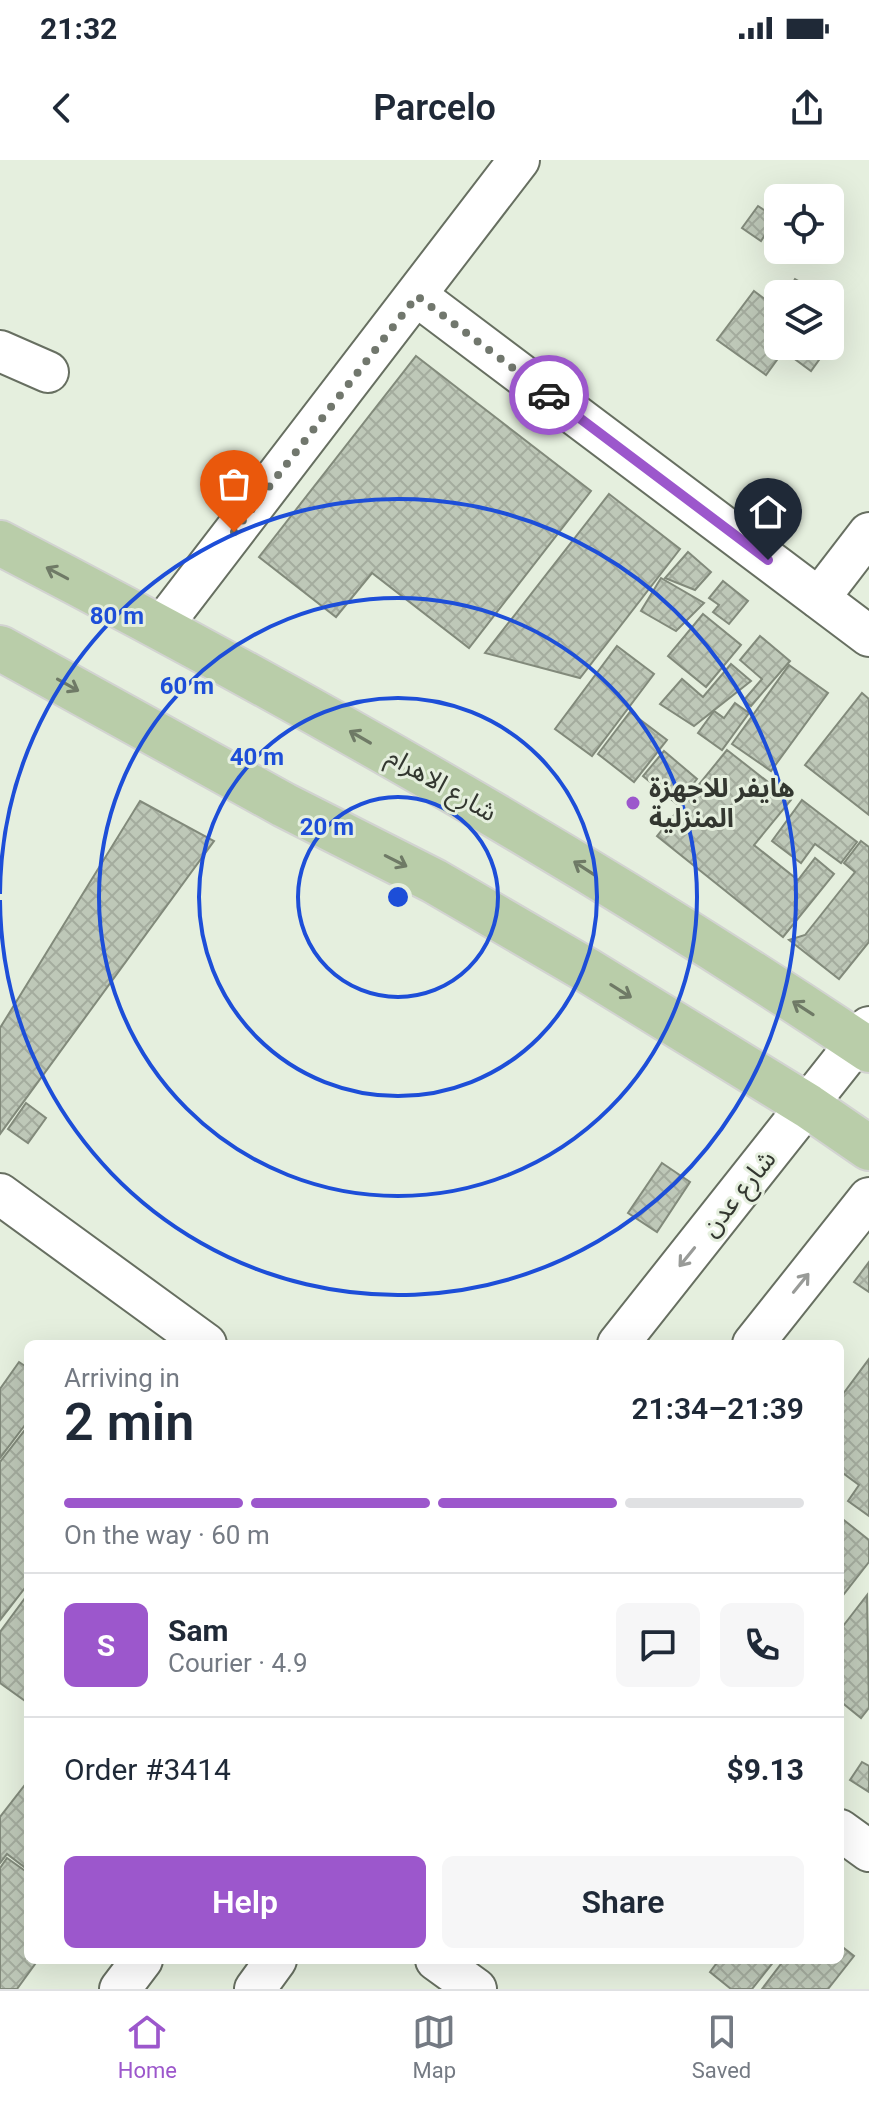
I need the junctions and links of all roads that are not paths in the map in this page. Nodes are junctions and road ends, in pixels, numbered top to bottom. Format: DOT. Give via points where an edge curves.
graph roads {
  1 [pos="519,160"];
  2 [pos="417,296"];
  3 [pos="0,351"];
  4 [pos="48,372"];
  5 [pos="869,533"];
  6 [pos="0,543"];
  7 [pos="819,598"];
  8 [pos="161,627"];
  9 [pos="869,636"];
  10 [pos="0,648"];
  11 [pos="865,1040"];
  12 [pos="808,1106"];
  13 [pos="869,1148"];
  14 [pos="0,1194"];
  15 [pos="869,1198"];
  16 [pos="201,1340"];
  17 [pos="621,1340"];
  18 [pos="756,1340"];
  19 [pos="844,1833"];
  20 [pos="869,1851"];
  21 [pos="139,1964"];
  22 [pos="273,1964"];
  23 [pos="442,1964"];
  24 [pos="120,1989"];
  25 [pos="255,1989"];
  26 [pos="476,1989"];
  1 -- 2 [label="street"];
  2 -- 7 [label="street"];
  2 -- 8 [label="street"];
  3 -- 4 [label="street"];
  5 -- 7 [label="street"];
  8 -- 6 [label="main road, شارع الاهرام, one-way"];
  7 -- 9 [label="street"];
  11 -- 8 [label="main road, شارع الاهرام, one-way" via="540,839"];
  10 -- 12 [label="main road, one-way" via="434,881"];
  11 -- 12 [label="street, شارع عدن"];
  12 -- 13 [label="main road"];
  12 -- 17 [label="street, شارع عدن, one-way"];
  14 -- 16 [label="street"];
  18 -- 15 [label="street, one-way"];
  19 -- 20 [label="street"];
  21 -- 24 [label="street"];
  22 -- 25 [label="street"];
  23 -- 26 [label="street"];
}
